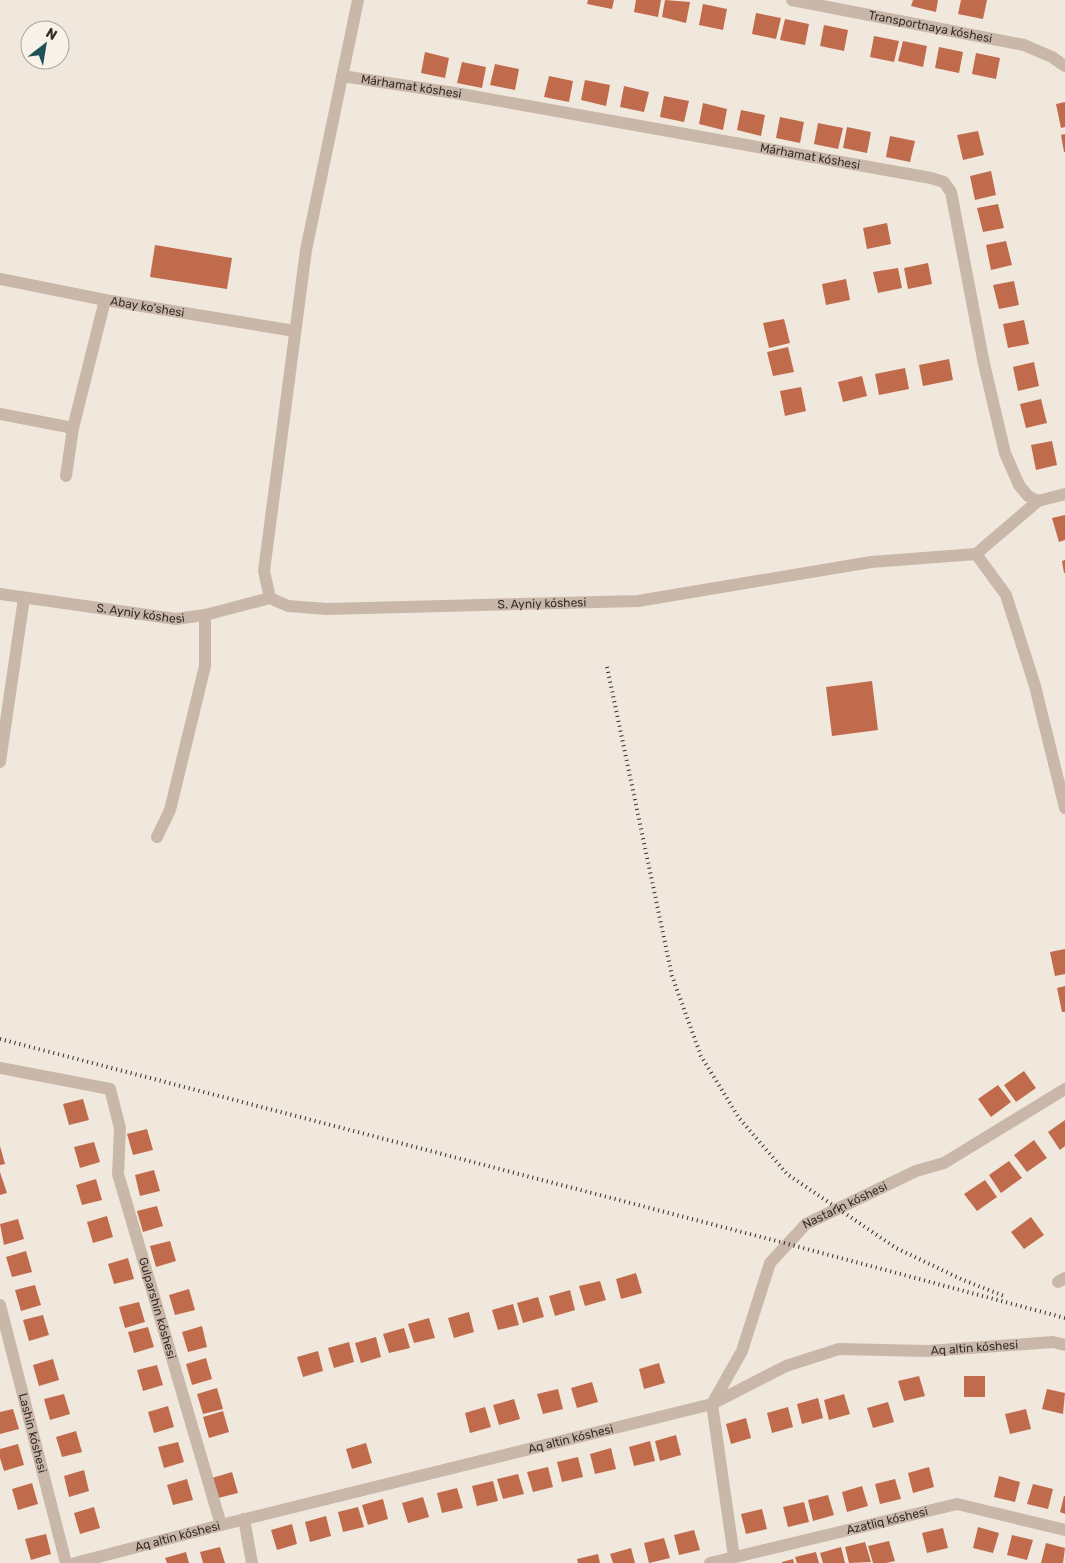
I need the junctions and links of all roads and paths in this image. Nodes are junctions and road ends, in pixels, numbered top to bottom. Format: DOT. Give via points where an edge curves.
graph roads {
  1 [pos="358,0"];
  2 [pos="792,0"];
  3 [pos="1065,66"];
  4 [pos="342,76"];
  5 [pos="0,279"];
  6 [pos="106,300"];
  7 [pos="295,331"];
  8 [pos="0,414"];
  9 [pos="73,428"];
  10 [pos="66,476"];
  11 [pos="1065,494"];
  12 [pos="1038,502"];
  13 [pos="976,554"];
  14 [pos="0,594"];
  15 [pos="24,598"];
  16 [pos="270,598"];
  17 [pos="205,615"];
  18 [pos="0,762"];
  19 [pos="1065,808"];
  20 [pos="157,837"];
  21 [pos="0,1068"];
  22 [pos="1065,1089"];
  23 [pos="0,1305"];
  24 [pos="1065,1345"];
  25 [pos="712,1404"];
  26 [pos="244,1519"];
  27 [pos="220,1525"];
  28 [pos="1065,1530"];
  29 [pos="734,1557"];
  30 [pos="66,1563"];
  31 [pos="76,1563"];
  32 [pos="252,1563"];
  33 [pos="710,1563"];
  1 -- 4 [label="street"];
  2 -- 3 [label="street, Transportnaya kóshesi" via="1024,45"];
  4 -- 7 [label="street" via="306,250"];
  4 -- 12 [label="street, Márhamat kóshesi" via="461,94 944,182 951,192 984,364 1005,453 1028,496"];
  5 -- 6 [label="street, Abay ko'shesi"];
  6 -- 7 [label="street, Abay ko'shesi"];
  6 -- 9 [label="street"];
  7 -- 16 [label="street" via="264,571"];
  8 -- 9 [label="street"];
  9 -- 10 [label="street"];
  11 -- 12 [label="street"];
  12 -- 13 [label="street"];
  13 -- 16 [label="street, S. Ayniy kóshesi" via="871,562 638,601 327,609 288,606"];
  13 -- 19 [label="street" via="1006,595 1035,686"];
  14 -- 15 [label="street, S. Ayniy kóshesi"];
  15 -- 17 [label="street, S. Ayniy kóshesi" via="176,619"];
  15 -- 18 [label="street"];
  16 -- 17 [label="street, S. Ayniy kóshesi"];
  17 -- 20 [label="street" via="205,666 170,810"];
  21 -- 27 [label="street, Gulparshin kóshesi" via="110,1089 120,1128 118,1174"];
  22 -- 25 [label="street, Nastarin kóshesi" via="944,1162 916,1171 806,1224 770,1262 742,1351"];
  23 -- 30 [label="street, Lashin kóshesi"];
  24 -- 25 [label="street, Aq altin kóshesi" via="1053,1342 928,1352 839,1349 786,1366"];
  25 -- 26 [label="street, Aq altin kóshesi"];
  25 -- 29 [label="street"];
  26 -- 27 [label="street, Aq altin kóshesi"];
  26 -- 32 [label="street"];
  27 -- 31 [label="street, Aq altin kóshesi"];
  28 -- 29 [label="street, Azatliq kóshesi" via="956,1504"];
  29 -- 33 [label="street, Azatliq kóshesi"];
}
